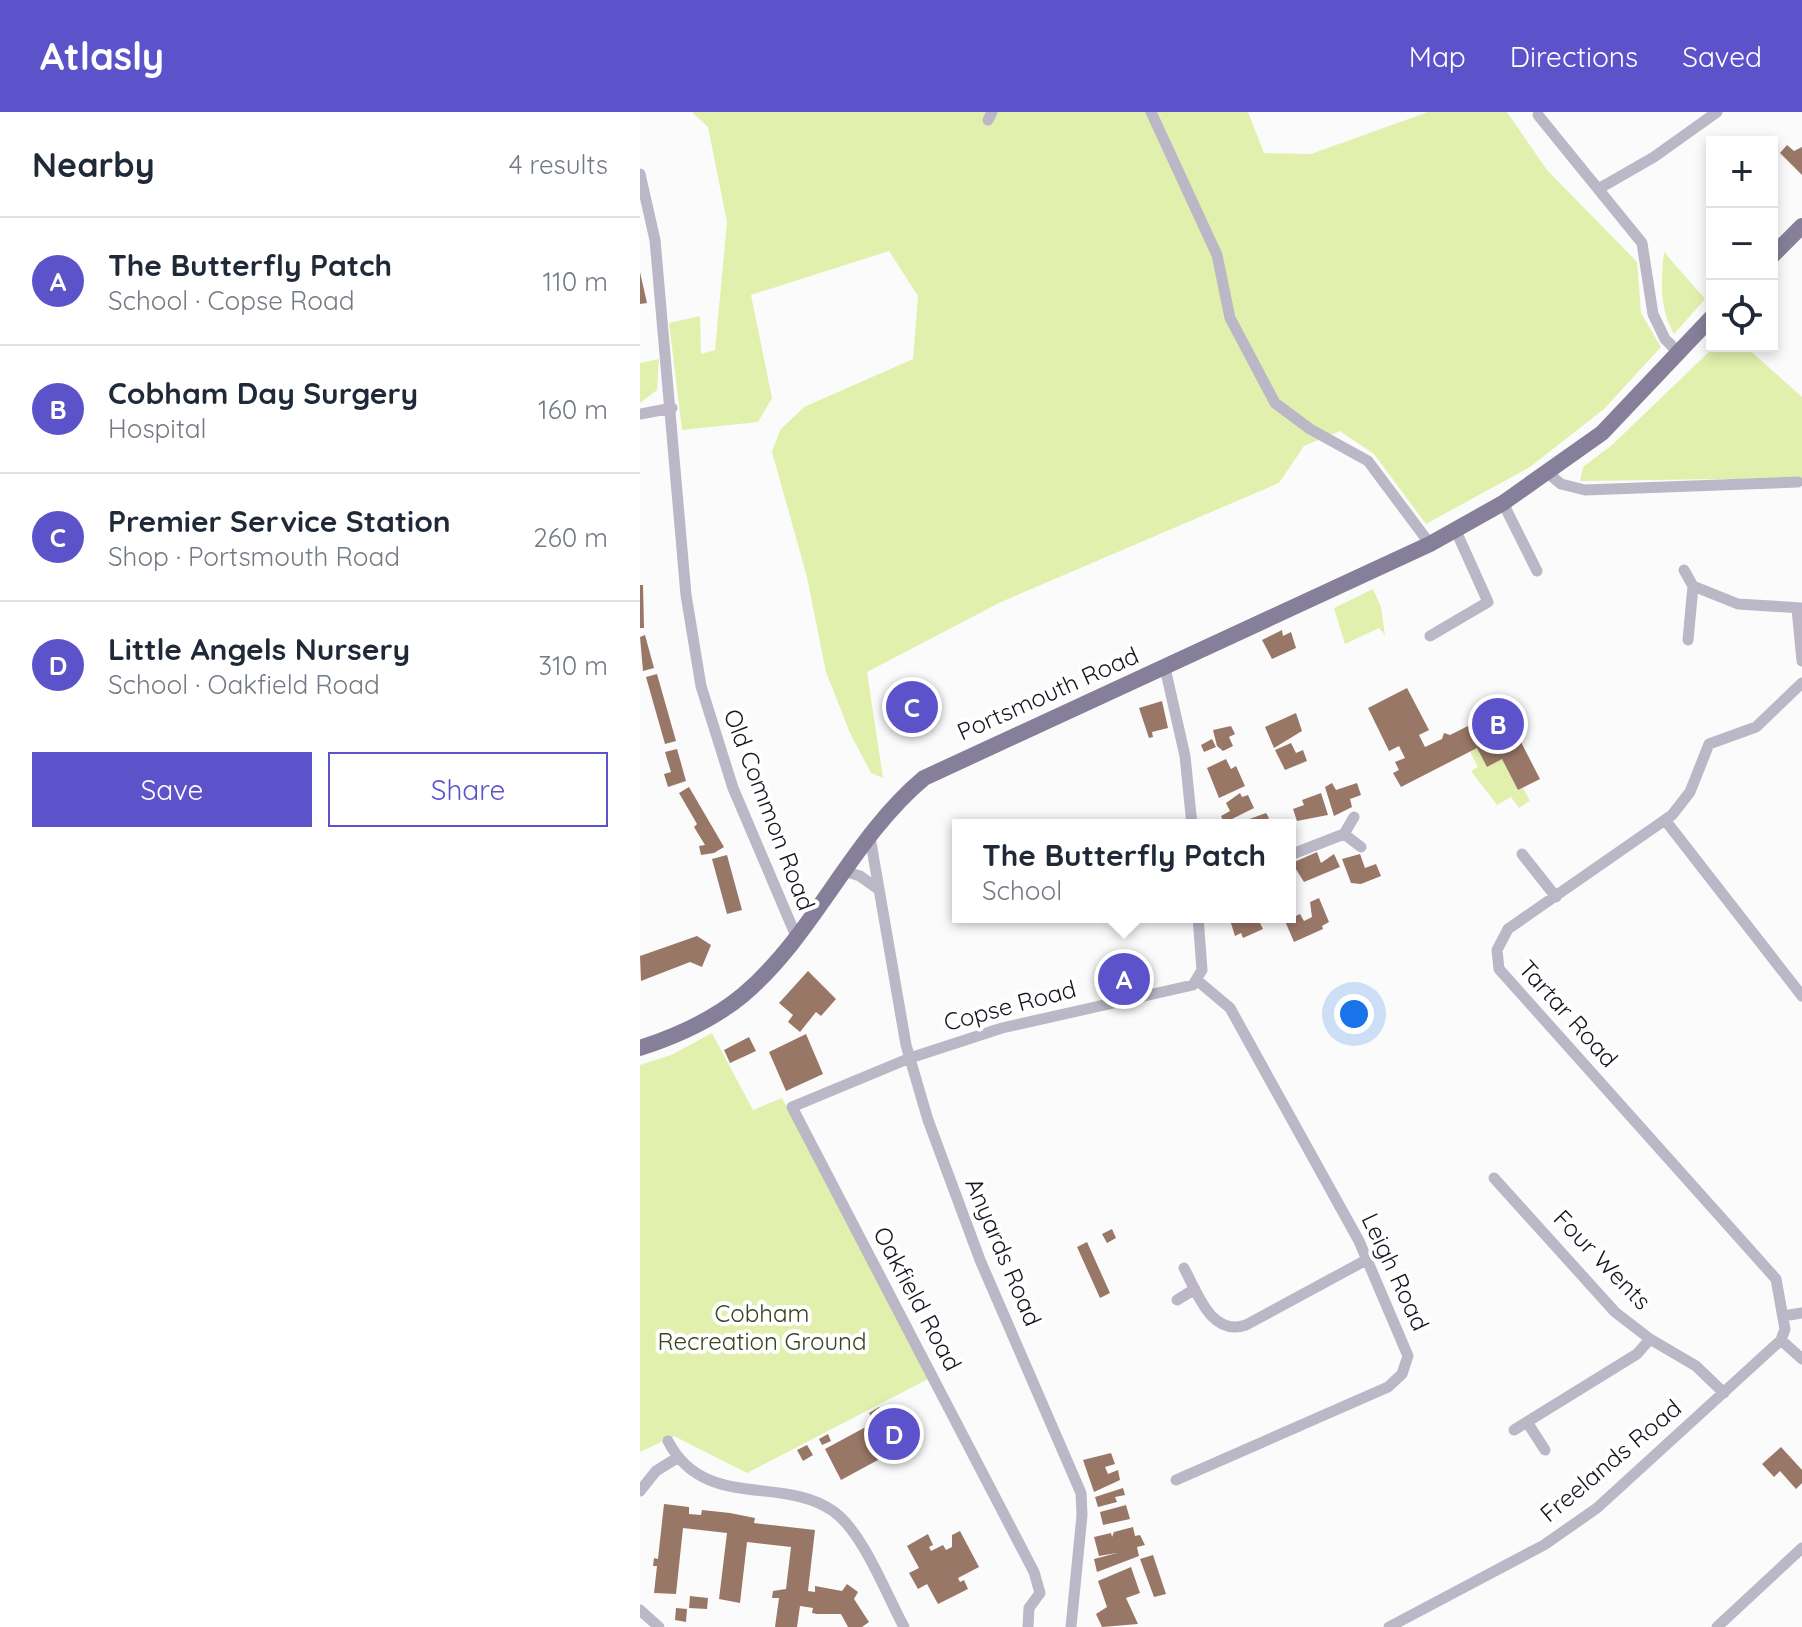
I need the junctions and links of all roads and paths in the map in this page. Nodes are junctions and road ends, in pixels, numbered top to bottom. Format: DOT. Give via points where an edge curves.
graph roads {
  1 [pos="1151,112"];
  2 [pos="1717,112"];
  3 [pos="1538,115"];
  4 [pos="640,174"];
  5 [pos="1600,188"];
  6 [pos="1802,226"];
  7 [pos="1778,250"];
  8 [pos="1706,324"];
  9 [pos="1679,353"];
  10 [pos="672,408"];
  11 [pos="640,414"];
  12 [pos="1549,474"];
  13 [pos="1798,482"];
  14 [pos="1503,503"];
  15 [pos="1456,531"];
  16 [pos="1430,544"];
  17 [pos="1684,570"];
  18 [pos="1537,571"];
  19 [pos="1693,586"];
  20 [pos="1799,609"];
  21 [pos="1430,636"];
  22 [pos="1688,640"];
  23 [pos="1802,661"];
  24 [pos="1165,668"];
  25 [pos="1802,683"];
  26 [pos="1354,817"];
  27 [pos="1191,819"];
  28 [pos="1665,820"];
  29 [pos="1344,834"];
  30 [pos="870,837"];
  31 [pos="1361,847"];
  32 [pos="1296,853"];
  33 [pos="1522,854"];
  34 [pos="844,871"];
  35 [pos="878,889"];
  36 [pos="1556,897"];
  37 [pos="1198,923"];
  38 [pos="796,936"];
  39 [pos="1198,981"];
  40 [pos="1802,996"];
  41 [pos="640,1048"];
  42 [pos="910,1058"];
  43 [pos="1494,1178"];
  44 [pos="1368,1259"];
  45 [pos="1184,1268"];
  46 [pos="1195,1289"];
  47 [pos="1177,1300"];
  48 [pos="1802,1313"];
  49 [pos="1783,1316"];
  50 [pos="1650,1339"];
  51 [pos="1781,1340"];
  52 [pos="1802,1359"];
  53 [pos="1724,1393"];
  54 [pos="1527,1422"];
  55 [pos="1514,1430"];
  56 [pos="668,1441"];
  57 [pos="1545,1450"];
  58 [pos="677,1458"];
  59 [pos="1176,1480"];
  60 [pos="640,1491"];
  61 [pos="1802,1548"];
  62 [pos="640,1610"];
  63 [pos="1066,1626"];
  64 [pos="659,1627"];
  65 [pos="904,1627"];
  66 [pos="1028,1627"];
  67 [pos="1389,1627"];
  68 [pos="1717,1627"];
  1 -- 16 [label="street" via="1217,255 1230,318 1275,403 1368,461"];
  2 -- 5 [label="street"];
  3 -- 5 [label="street"];
  4 -- 10 [label="street, Old Common Road" via="655,240"];
  5 -- 9 [label="street" via="1642,243 1653,314"];
  6 -- 7 [label="main road"];
  8 -- 9 [label="main road, Portsmouth Road"];
  9 -- 12 [label="main road, Portsmouth Road" via="1602,433"];
  10 -- 11 [label="street"];
  10 -- 38 [label="street, Old Common Road" via="686,595 701,686 733,788"];
  12 -- 13 [label="street" via="1561,484 1585,490"];
  12 -- 14 [label="main road, Portsmouth Road"];
  14 -- 15 [label="main road, Portsmouth Road"];
  14 -- 18 [label="street"];
  15 -- 16 [label="main road, Portsmouth Road"];
  15 -- 21 [label="street" via="1488,602"];
  16 -- 24 [label="main road, Portsmouth Road"];
  17 -- 19 [label="street"];
  19 -- 20 [label="street" via="1752,607"];
  19 -- 22 [label="street"];
  20 -- 23 [label="street"];
  24 -- 27 [label="street" via="1185,756"];
  24 -- 30 [label="main road, Portsmouth Road" via="935,771 908,792"];
  25 -- 28 [label="street, Tartar Road" via="1756,727 1709,744 1690,792"];
  26 -- 29 [label="street"];
  28 -- 36 [label="street, Tartar Road"];
  28 -- 40 [label="street"];
  29 -- 31 [label="street"];
  29 -- 32 [label="street"];
  30 -- 34 [label="main road, Portsmouth Road"];
  30 -- 35 [label="street, Anyards Road"];
  33 -- 36 [label="street"];
  34 -- 35 [label="street"];
  34 -- 38 [label="main road, Portsmouth Road"];
  35 -- 42 [label="street, Anyards Road"];
  36 -- 49 [label="street, Tartar Road" via="1508,929 1497,950 1499,969 1776,1279"];
  37 -- 39 [label="street"];
  38 -- 41 [label="main road, Portsmouth Road" via="733,1002 690,1029"];
  39 -- 42 [label="street, Copse Road" via="1002,1028"];
  39 -- 44 [label="street, Leigh Road" via="1230,1008"];
  42 -- 63 [label="street, Anyards Road" via="980,1260 1081,1493 1075,1599"];
  42 -- 66 [label="street, Oakfield Road" via="792,1107 1034,1572 1040,1593 1029,1608"];
  43 -- 50 [label="street, Four Wents" via="1615,1312"];
  44 -- 46 [label="street" via="1239,1327 1214,1319"];
  44 -- 59 [label="street, Leigh Road" via="1407,1350 1398,1379"];
  45 -- 46 [label="street"];
  46 -- 47 [label="street"];
  48 -- 49 [label="street"];
  49 -- 51 [label="street"];
  50 -- 53 [label="street, Four Wents" via="1696,1366"];
  50 -- 54 [label="street" via="1637,1354"];
  51 -- 52 [label="street"];
  51 -- 53 [label="street, Freelands Road"];
  53 -- 67 [label="street, Freelands Road" via="1597,1508 1544,1545"];
  54 -- 55 [label="street"];
  54 -- 57 [label="street"];
  56 -- 58 [label="street"];
  58 -- 60 [label="street" via="656,1471"];
  58 -- 65 [label="street" via="723,1485 813,1501 833,1511 849,1528"];
  61 -- 68 [label="street"];
  62 -- 64 [label="street"];
}
